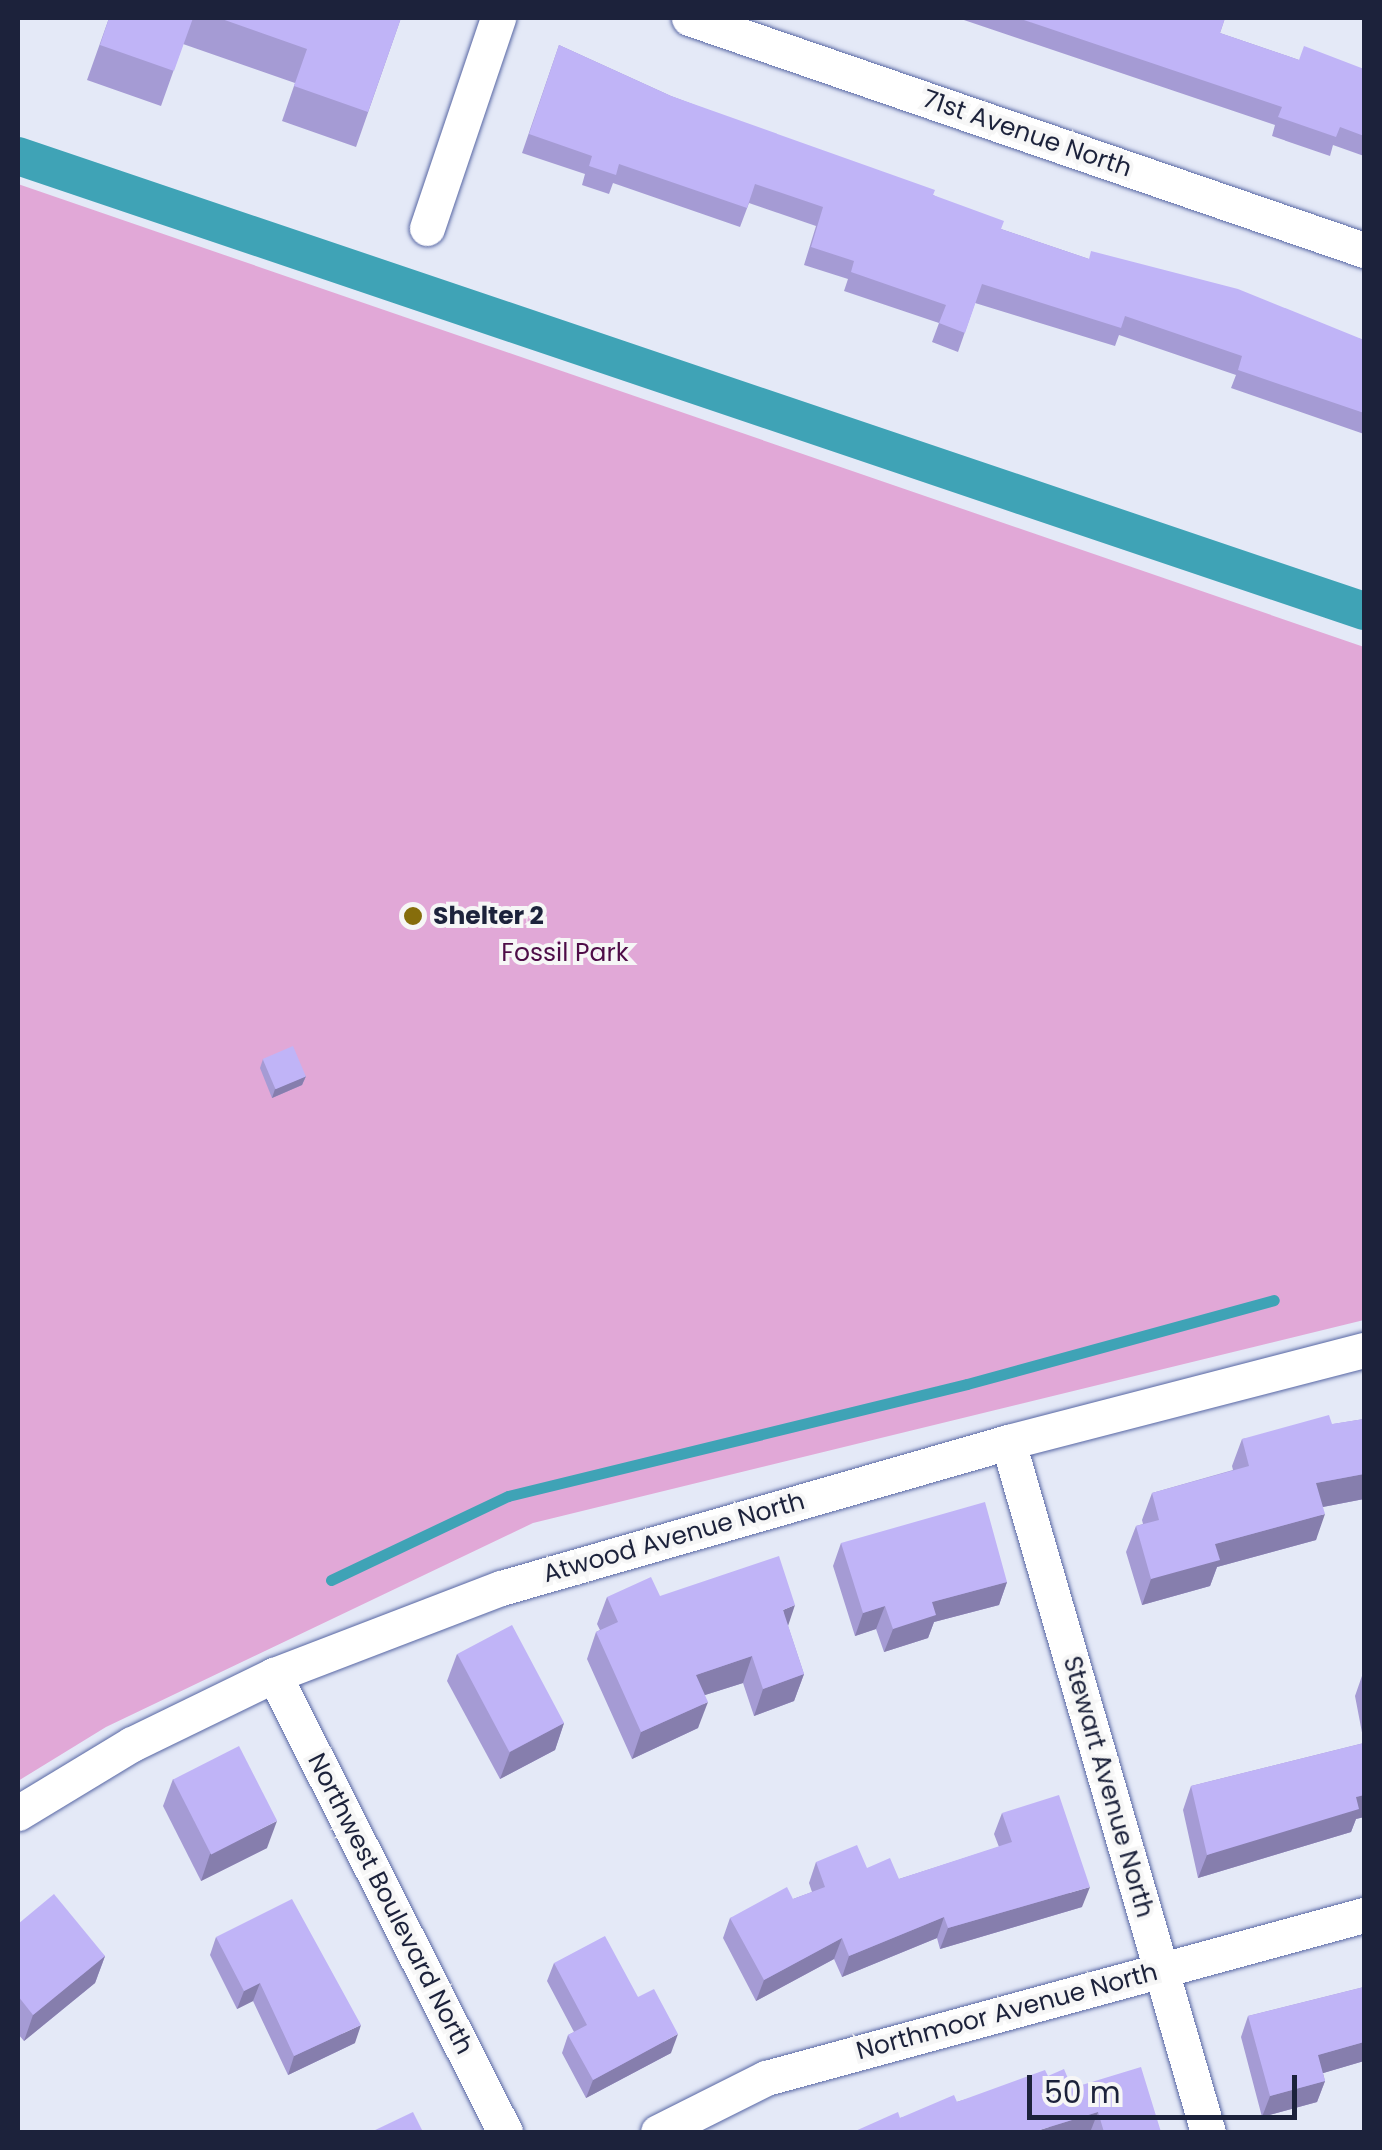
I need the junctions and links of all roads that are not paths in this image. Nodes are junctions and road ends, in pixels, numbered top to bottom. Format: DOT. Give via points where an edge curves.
graph roads {
  1 [pos="498,18"];
  2 [pos="690,18"];
  3 [pos="426,228"];
  4 [pos="1364,250"];
  5 [pos="1364,1350"];
  6 [pos="1008,1442"];
  7 [pos="274,1675"];
  8 [pos="18,1813"];
  9 [pos="1364,1915"];
  10 [pos="1161,1970"];
  11 [pos="505,2132"];
  12 [pos="658,2132"];
  13 [pos="1208,2132"];
  1 -- 3 [label="street"];
  2 -- 4 [label="street, 71st Avenue North"];
  5 -- 6 [label="street, Atwood Avenue North"];
  6 -- 7 [label="street, Atwood Avenue North" via="501,1588"];
  6 -- 10 [label="street, Stewart Avenue North"];
  7 -- 8 [label="street, Atwood Avenue North" via="132,1744"];
  7 -- 11 [label="street, Northwest Boulevard North"];
  9 -- 10 [label="street, Northmoor Avenue North"];
  10 -- 12 [label="street, Northmoor Avenue North" via="766,2078"];
  10 -- 13 [label="street, Stewart Avenue North"];
}
